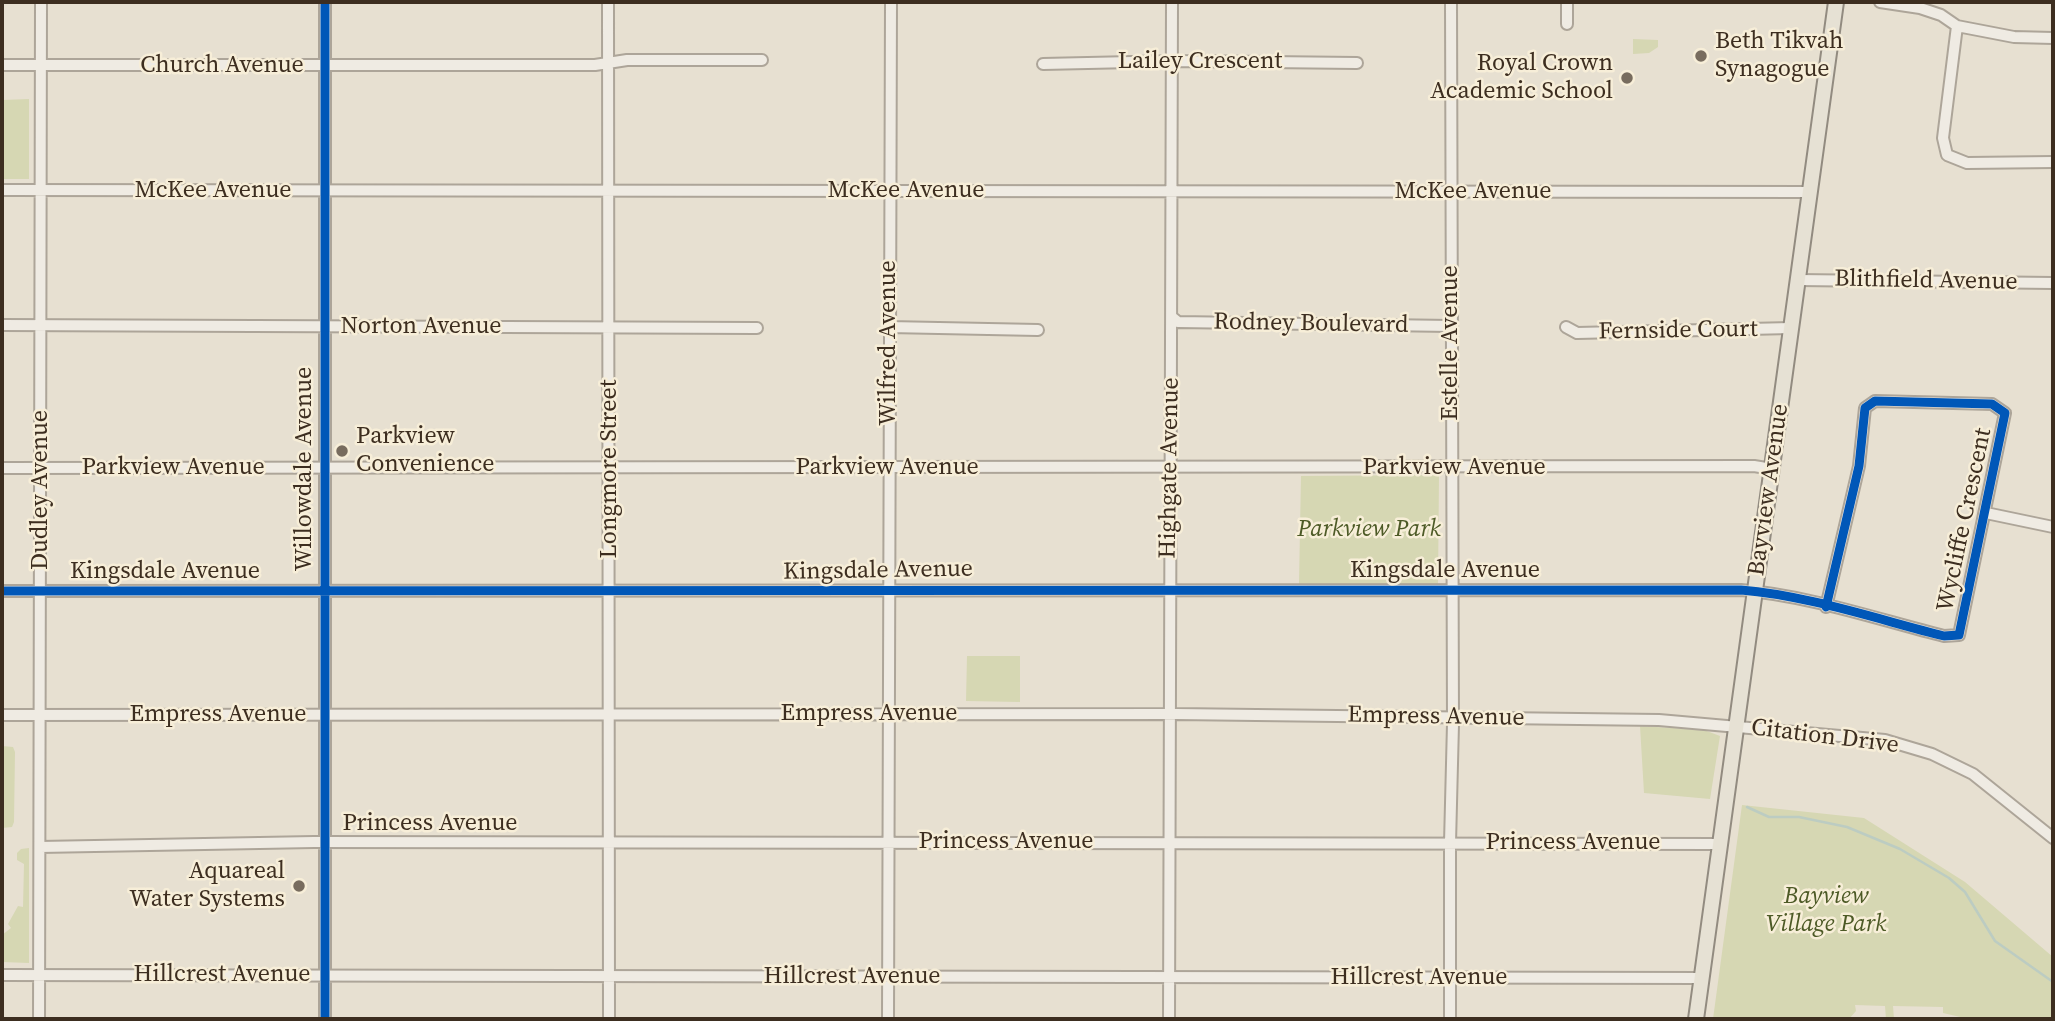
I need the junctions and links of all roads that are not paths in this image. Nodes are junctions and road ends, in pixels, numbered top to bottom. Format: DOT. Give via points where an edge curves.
graph roads {
  1 [pos="41,2"];
  2 [pos="325,2"];
  3 [pos="608,2"];
  4 [pos="891,2"];
  5 [pos="1172,2"];
  6 [pos="1451,2"];
  7 [pos="1567,2"];
  8 [pos="1836,2"];
  9 [pos="1880,2"];
  10 [pos="1567,24"];
  11 [pos="1957,26"];
  12 [pos="2053,38"];
  13 [pos="762,60"];
  14 [pos="1171,61"];
  15 [pos="609,63"];
  16 [pos="1357,63"];
  17 [pos="1043,64"];
  18 [pos="2,65"];
  19 [pos="41,65"];
  20 [pos="325,66"];
  21 [pos="2053,162"];
  22 [pos="2,190"];
  23 [pos="41,190"];
  24 [pos="609,190"];
  25 [pos="890,190"];
  26 [pos="325,191"];
  27 [pos="1169,191"];
  28 [pos="1451,192"];
  29 [pos="1810,192"];
  30 [pos="1798,279"];
  31 [pos="2053,283"];
  32 [pos="1173,318"];
  33 [pos="2,325"];
  34 [pos="41,325"];
  35 [pos="325,326"];
  36 [pos="1451,326"];
  37 [pos="890,327"];
  38 [pos="1566,327"];
  39 [pos="610,328"];
  40 [pos="757,328"];
  41 [pos="1791,328"];
  42 [pos="1038,330"];
  43 [pos="608,467"];
  44 [pos="2,468"];
  45 [pos="41,468"];
  46 [pos="325,468"];
  47 [pos="888,468"];
  48 [pos="1169,468"];
  49 [pos="1450,469"];
  50 [pos="1772,469"];
  51 [pos="1986,513"];
  52 [pos="2053,527"];
  53 [pos="888,589"];
  54 [pos="1169,590"];
  55 [pos="1452,590"];
  56 [pos="2,591"];
  57 [pos="40,591"];
  58 [pos="1755,591"];
  59 [pos="325,592"];
  60 [pos="608,592"];
  61 [pos="1826,607"];
  62 [pos="888,714"];
  63 [pos="1167,714"];
  64 [pos="2,715"];
  65 [pos="324,715"];
  66 [pos="611,715"];
  67 [pos="41,716"];
  68 [pos="1453,716"];
  69 [pos="1737,726"];
  70 [pos="2053,838"];
  71 [pos="888,842"];
  72 [pos="1450,842"];
  73 [pos="326,843"];
  74 [pos="1169,843"];
  75 [pos="1720,844"];
  76 [pos="610,845"];
  77 [pos="40,848"];
  78 [pos="2,975"];
  79 [pos="40,975"];
  80 [pos="324,976"];
  81 [pos="608,977"];
  82 [pos="888,977"];
  83 [pos="1168,977"];
  84 [pos="1451,978"];
  85 [pos="1702,978"];
  86 [pos="39,1019"];
  87 [pos="325,1019"];
  88 [pos="609,1019"];
  89 [pos="888,1019"];
  90 [pos="1169,1019"];
  91 [pos="1450,1019"];
  92 [pos="1696,1019"];
  1 -- 19 [label="street, Dudley Avenue"];
  2 -- 20 [label="street, Willowdale Avenue"];
  3 -- 15 [label="street, Longmore Street"];
  4 -- 25 [label="street, Wilfred Avenue"];
  5 -- 14 [label="street, Highgate Avenue"];
  6 -- 28 [label="street, Estelle Avenue"];
  7 -- 10 [label="street"];
  8 -- 29 [label="main road, Bayview Avenue"];
  9 -- 11 [label="street" via="1920,8"];
  11 -- 12 [label="street" via="2014,37"];
  11 -- 21 [label="street" via="1943,138 1947,155 1966,163"];
  13 -- 15 [label="street, Church Avenue"];
  14 -- 16 [label="street, Lailey Crescent"];
  14 -- 17 [label="street, Lailey Crescent"];
  14 -- 27 [label="street, Highgate Avenue"];
  15 -- 20 [label="street, Church Avenue"];
  15 -- 24 [label="street, Longmore Street"];
  18 -- 19 [label="street, Church Avenue"];
  19 -- 20 [label="street, Church Avenue"];
  19 -- 23 [label="street, Dudley Avenue"];
  20 -- 26 [label="street, Willowdale Avenue"];
  22 -- 23 [label="street, McKee Avenue"];
  23 -- 26 [label="street, McKee Avenue"];
  23 -- 34 [label="street, Dudley Avenue"];
  24 -- 25 [label="street, McKee Avenue"];
  24 -- 26 [label="street, McKee Avenue"];
  24 -- 39 [label="street, Longmore Street"];
  25 -- 27 [label="street, McKee Avenue"];
  25 -- 37 [label="street, Wilfred Avenue"];
  26 -- 35 [label="street, Willowdale Avenue"];
  27 -- 28 [label="street, McKee Avenue"];
  27 -- 32 [label="street, Highgate Avenue"];
  28 -- 29 [label="street, McKee Avenue"];
  28 -- 36 [label="street, Estelle Avenue"];
  29 -- 30 [label="main road, Bayview Avenue"];
  30 -- 31 [label="street, Blithfield Avenue"];
  30 -- 41 [label="main road, Bayview Avenue"];
  32 -- 36 [label="street, Rodney Boulevard" via="1178,322"];
  32 -- 48 [label="street, Highgate Avenue"];
  33 -- 34 [label="street, Norton Avenue"];
  34 -- 35 [label="street, Norton Avenue"];
  34 -- 45 [label="street, Dudley Avenue"];
  35 -- 39 [label="street, Norton Avenue"];
  35 -- 46 [label="street, Willowdale Avenue"];
  36 -- 49 [label="street, Estelle Avenue"];
  37 -- 42 [label="street"];
  37 -- 47 [label="street, Wilfred Avenue"];
  38 -- 41 [label="street, Fernside Court" via="1577,333"];
  39 -- 40 [label="street, Norton Avenue"];
  39 -- 43 [label="street, Longmore Street"];
  41 -- 50 [label="main road, Bayview Avenue"];
  43 -- 46 [label="street, Parkview Avenue"];
  43 -- 47 [label="street, Parkview Avenue"];
  43 -- 60 [label="street, Longmore Street"];
  44 -- 45 [label="street, Parkview Avenue"];
  45 -- 46 [label="street, Parkview Avenue"];
  45 -- 57 [label="street, Dudley Avenue"];
  46 -- 59 [label="street, Willowdale Avenue"];
  47 -- 48 [label="street, Parkview Avenue"];
  47 -- 53 [label="street, Wilfred Avenue"];
  48 -- 49 [label="street, Parkview Avenue"];
  48 -- 54 [label="street, Highgate Avenue"];
  49 -- 50 [label="street, Parkview Avenue"];
  49 -- 55 [label="street, Estelle Avenue"];
  50 -- 58 [label="main road, Bayview Avenue"];
  51 -- 52 [label="street"];
  51 -- 61 [label="street, Wycliffe Crescent" via="1959,635 1944,636"];
  51 -- 61 [label="street, Wycliffe Crescent" via="2006,413 1992,404 1875,401 1865,408 1859,466"];
  53 -- 54 [label="street, Kingsdale Avenue"];
  53 -- 60 [label="street, Kingsdale Avenue"];
  53 -- 62 [label="street, Wilfred Avenue"];
  54 -- 55 [label="street, Kingsdale Avenue"];
  54 -- 63 [label="street, Highgate Avenue"];
  55 -- 58 [label="street, Kingsdale Avenue"];
  55 -- 68 [label="street, Estelle Avenue"];
  56 -- 57 [label="street, Kingsdale Avenue"];
  57 -- 59 [label="street, Kingsdale Avenue"];
  57 -- 67 [label="street, Dudley Avenue"];
  58 -- 61 [label="street, Wycliffe Crescent"];
  58 -- 69 [label="main road, Bayview Avenue"];
  59 -- 60 [label="street, Kingsdale Avenue"];
  59 -- 65 [label="street, Willowdale Avenue"];
  60 -- 66 [label="street, Longmore Street"];
  62 -- 63 [label="street, Empress Avenue"];
  62 -- 66 [label="street, Empress Avenue"];
  62 -- 71 [label="street, Wilfred Avenue"];
  63 -- 68 [label="street, Empress Avenue"];
  63 -- 74 [label="street, Highgate Avenue"];
  64 -- 67 [label="street, Empress Avenue"];
  65 -- 66 [label="street, Empress Avenue"];
  65 -- 67 [label="street, Empress Avenue"];
  65 -- 73 [label="street, Willowdale Avenue"];
  66 -- 76 [label="street, Longmore Street"];
  67 -- 77 [label="street, Dudley Avenue"];
  68 -- 69 [label="street, Empress Avenue"];
  68 -- 72 [label="street, Estelle Avenue"];
  69 -- 70 [label="street, Citation Drive" via="1885,740 1932,754 1973,774"];
  69 -- 75 [label="main road, Bayview Avenue"];
  71 -- 74 [label="street, Princess Avenue"];
  71 -- 76 [label="street, Princess Avenue"];
  71 -- 82 [label="street, Wilfred Avenue"];
  72 -- 74 [label="street, Princess Avenue"];
  72 -- 75 [label="street, Princess Avenue"];
  72 -- 84 [label="street, Estelle Avenue"];
  73 -- 76 [label="street, Princess Avenue"];
  73 -- 77 [label="street, Princess Avenue"];
  73 -- 80 [label="street, Willowdale Avenue"];
  74 -- 83 [label="street, Highgate Avenue"];
  75 -- 85 [label="main road, Bayview Avenue"];
  76 -- 81 [label="street, Longmore Street"];
  77 -- 79 [label="street, Dudley Avenue"];
  78 -- 79 [label="street, Hillcrest Avenue"];
  79 -- 80 [label="street, Hillcrest Avenue"];
  79 -- 86 [label="street, Dudley Avenue"];
  80 -- 81 [label="street, Hillcrest Avenue"];
  80 -- 87 [label="street, Willowdale Avenue"];
  81 -- 82 [label="street, Hillcrest Avenue"];
  81 -- 88 [label="street, Longmore Street"];
  82 -- 83 [label="street, Hillcrest Avenue"];
  82 -- 89 [label="street, Wilfred Avenue"];
  83 -- 84 [label="street, Hillcrest Avenue"];
  83 -- 90 [label="street, Highgate Avenue"];
  84 -- 85 [label="street, Hillcrest Avenue"];
  84 -- 91 [label="street, Estelle Avenue"];
  85 -- 92 [label="main road, Bayview Avenue"];
}
